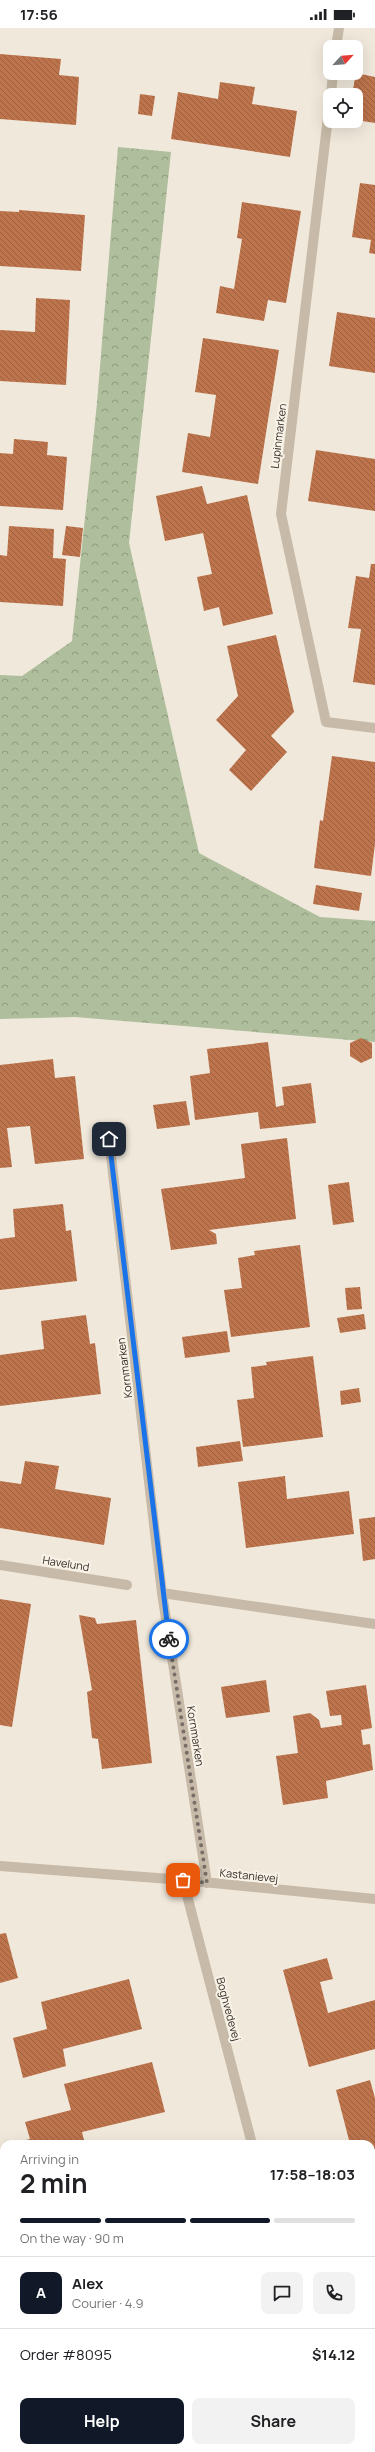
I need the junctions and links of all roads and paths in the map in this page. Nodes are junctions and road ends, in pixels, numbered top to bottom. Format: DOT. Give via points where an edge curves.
graph roads {
  1 [pos="338,28"];
  2 [pos="337,40"];
  3 [pos="327,128"];
  4 [pos="375,728"];
  5 [pos="109,1139"];
  6 [pos="0,1565"];
  7 [pos="127,1585"];
  8 [pos="162,1593"];
  9 [pos="375,1624"];
  10 [pos="0,1866"];
  11 [pos="183,1880"];
  12 [pos="207,1883"];
  13 [pos="375,1900"];
  14 [pos="251,2140"];
  1 -- 2 [label="street"];
  3 -- 4 [label="street, Lupinmarken" via="281,514 326,722"];
  5 -- 8 [label="street, Kornmarken"];
  6 -- 7 [label="street, Havelund"];
  8 -- 9 [label="street"];
  8 -- 12 [label="street, Kornmarken"];
  10 -- 11 [label="street, Kastanievej"];
  11 -- 12 [label="street, Kastanievej"];
  11 -- 14 [label="street, Boghvedevej"];
  12 -- 13 [label="street, Kastanievej"];
}
